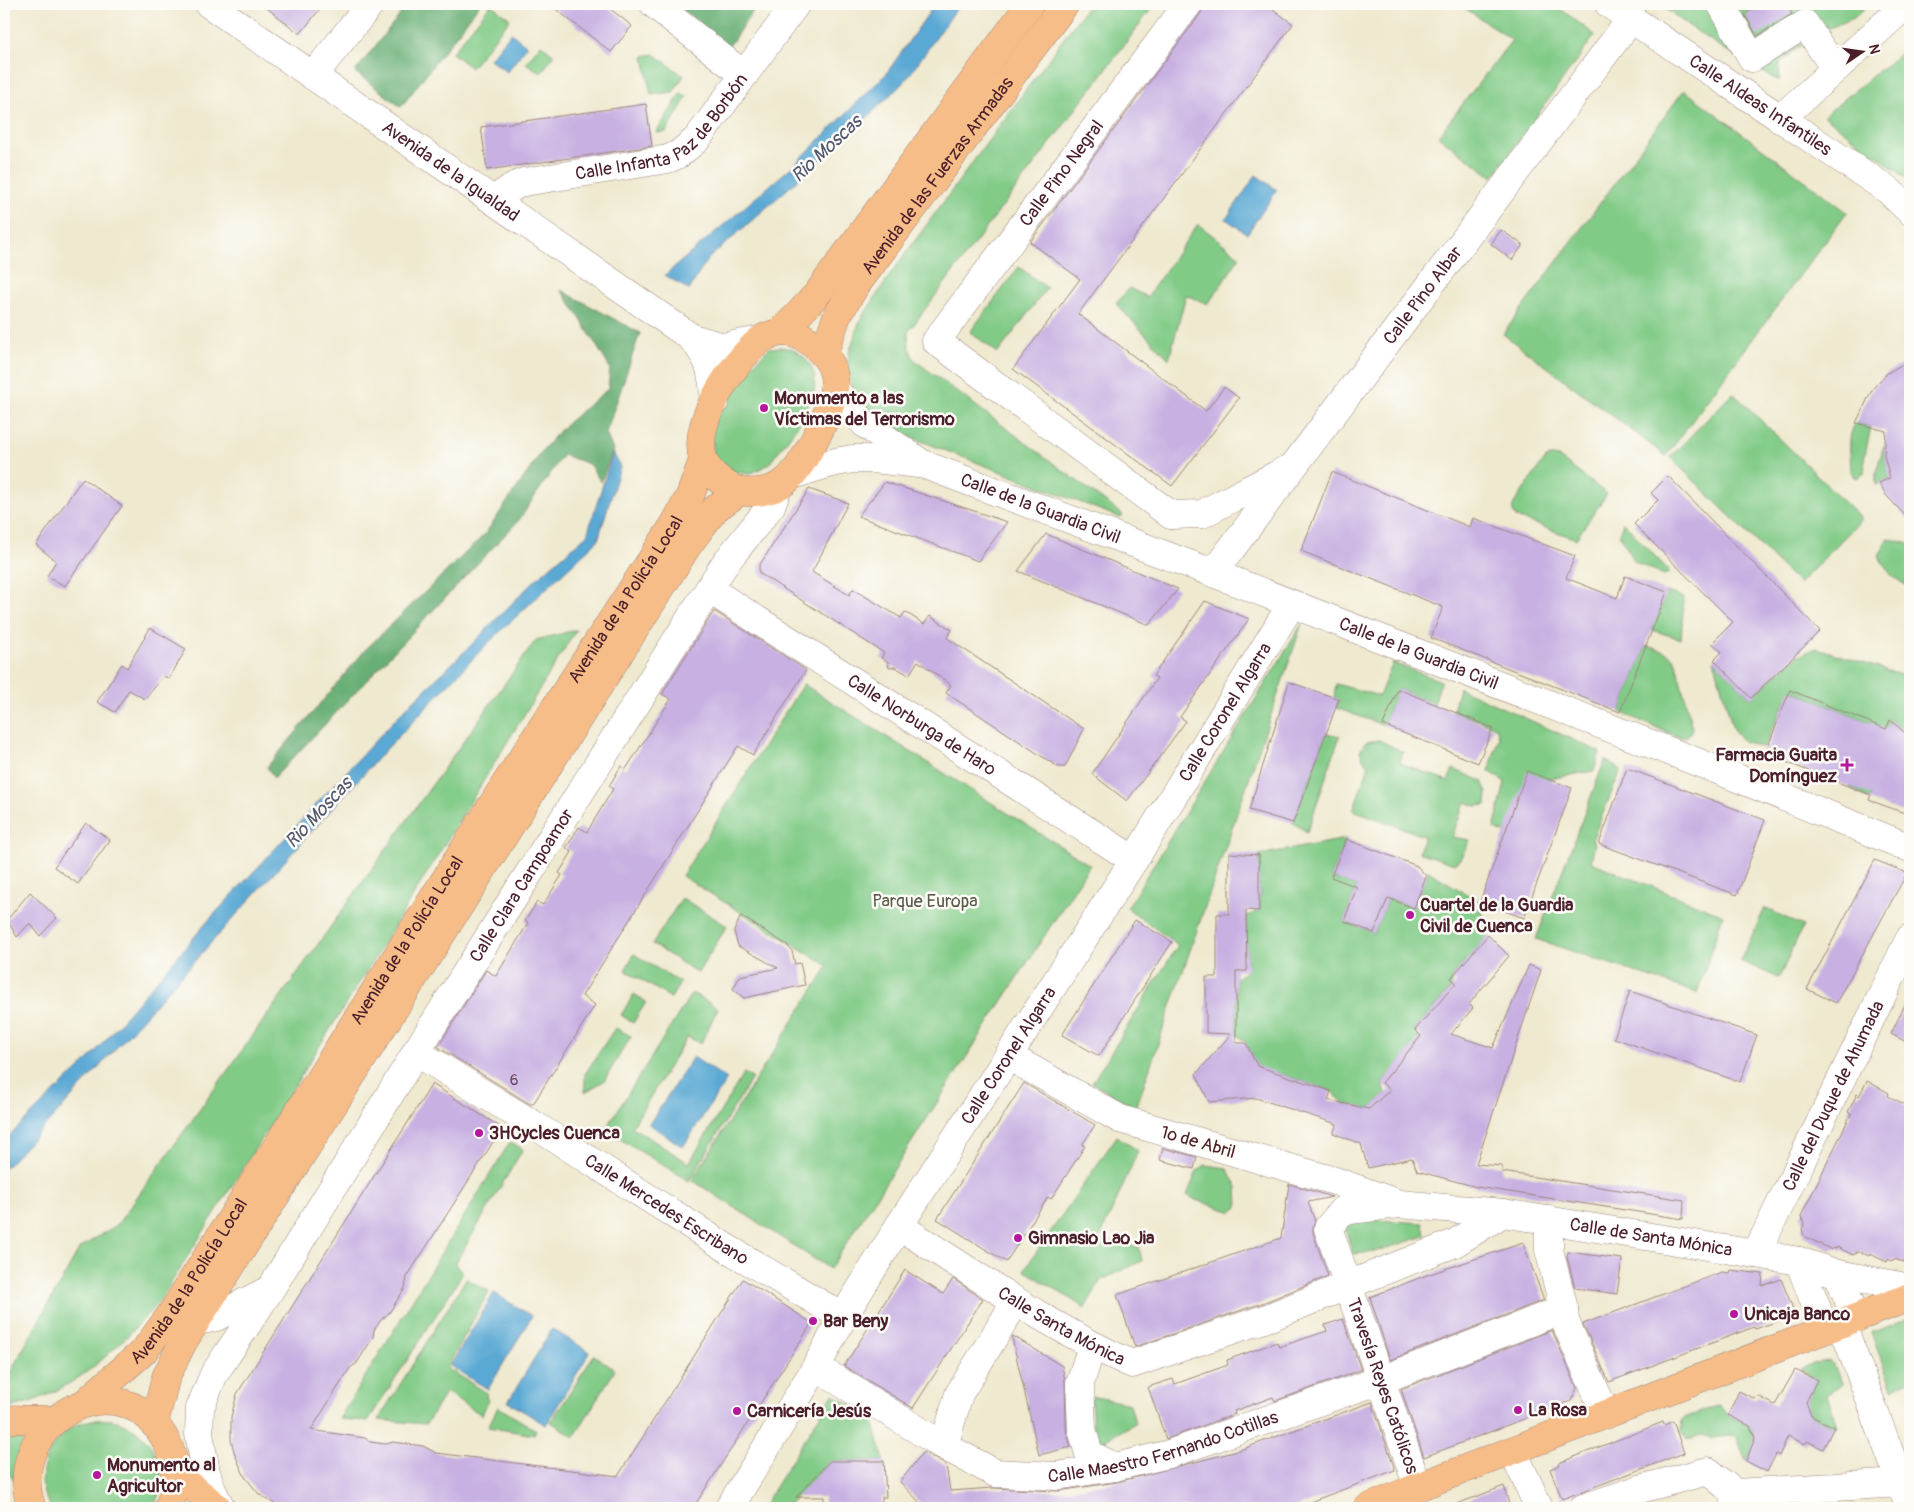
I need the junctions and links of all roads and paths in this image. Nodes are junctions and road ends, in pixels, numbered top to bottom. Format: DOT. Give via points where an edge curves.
graph roads {
  1 [pos="210,4"];
  2 [pos="370,4"];
  3 [pos="654,4"];
  4 [pos="796,4"];
  5 [pos="1030,4"];
  6 [pos="1065,4"];
  7 [pos="1188,4"];
  8 [pos="1608,4"];
  9 [pos="1721,4"];
  10 [pos="1907,4"];
  11 [pos="1799,14"];
  12 [pos="1631,19"];
  13 [pos="1835,69"];
  14 [pos="744,75"];
  15 [pos="313,76"];
  16 [pos="1780,119"];
  17 [pos="493,200"];
  18 [pos="1910,211"];
  19 [pos="770,336"];
  20 [pos="692,338"];
  21 [pos="824,353"];
  22 [pos="834,388"];
  23 [pos="715,400"];
  24 [pos="703,460"];
  25 [pos="925,465"];
  26 [pos="1294,466"];
  27 [pos="785,481"];
  28 [pos="740,491"];
  29 [pos="1172,515"];
  30 [pos="1153,551"];
  31 [pos="1213,573"];
  32 [pos="710,590"];
  33 [pos="1292,604"];
  34 [pos="1910,848"];
  35 [pos="1134,860"];
  36 [pos="1910,938"];
  37 [pos="416,1052"];
  38 [pos="1008,1056"];
  39 [pos="1399,1204"];
  40 [pos="1503,1213"];
  41 [pos="1549,1220"];
  42 [pos="899,1226"];
  43 [pos="1756,1254"];
  44 [pos="1798,1261"];
  45 [pos="1838,1274"];
  46 [pos="1348,1285"];
  47 [pos="1910,1288"];
  48 [pos="270,1290"];
  49 [pos="1910,1297"];
  50 [pos="1016,1301"];
  51 [pos="1564,1309"];
  52 [pos="843,1317"];
  53 [pos="198,1320"];
  54 [pos="1841,1324"];
  55 [pos="1092,1346"];
  56 [pos="816,1367"];
  57 [pos="1381,1380"];
  58 [pos="86,1402"];
  59 [pos="1606,1415"];
  60 [pos="4,1419"];
  61 [pos="50,1420"];
  62 [pos="154,1424"];
  63 [pos="944,1446"];
  64 [pos="1513,1451"];
  65 [pos="1116,1467"];
  66 [pos="175,1472"];
  67 [pos="1901,1483"];
  68 [pos="4,1484"];
  69 [pos="1418,1487"];
  70 [pos="1735,1501"];
  71 [pos="32,1507"];
  72 [pos="168,1508"];
  73 [pos="220,1508"];
  74 [pos="729,1508"];
  75 [pos="1368,1508"];
  76 [pos="1540,1508"];
  77 [pos="1583,1508"];
  78 [pos="1910,1508"];
  1 -- 15 [label="street, Avenida de la Igualdad"];
  2 -- 15 [label="street"];
  3 -- 14 [label="street"];
  4 -- 14 [label="street, Calle Infanta Paz de Borbón"];
  5 -- 19 [label="main road, Avenida de las Fuerzas Armadas" via="817,294 797,316"];
  6 -- 21 [label="main road, Avenida de las Fuerzas Armadas" via="856,285 838,316"];
  7 -- 29 [label="street, Calle Pino Negral" via="936,341"];
  8 -- 12 [label="street, Calle Aldeas Infantiles"];
  9 -- 11 [label="street" via="1752,58"];
  10 -- 13 [label="street"];
  11 -- 13 [label="street"];
  12 -- 16 [label="street, Calle Aldeas Infantiles"];
  12 -- 26 [label="street, Calle Pino Albar"];
  13 -- 16 [label="street"];
  14 -- 17 [label="street, Calle Infanta Paz de Borbón" via="697,139 679,154 654,162 524,182"];
  15 -- 17 [label="street, Avenida de la Igualdad"];
  16 -- 18 [label="street, Calle Aldeas Infantiles" via="1888,190"];
  17 -- 20 [label="street, Avenida de la Igualdad"];
  19 -- 20 [label="street, Avenida de la Igualdad" via="723,346"];
  19 -- 21 [label="main road" via="790,332 800,335"];
  19 -- 23 [label="main road" via="734,369"];
  20 -- 23 [label="street, Avenida de la Igualdad" via="708,359"];
  21 -- 22 [label="main road" via="834,374"];
  22 -- 25 [label="street, Calle de la Guardia Civil" via="865,424"];
  22 -- 27 [label="main road" via="832,402 820,428"];
  23 -- 24 [label="main road" via="700,443"];
  24 -- 28 [label="main road" via="710,472"];
  24 -- 58 [label="main road, Avenida de la Policía Local" via="690,496 674,525 501,791 171,1314 144,1351"];
  25 -- 27 [label="street, Calle de la Guardia Civil" via="854,460 822,465"];
  25 -- 30 [label="street, Calle de la Guardia Civil"];
  26 -- 29 [label="street" via="1202,514"];
  26 -- 31 [label="street, Calle Pino Albar"];
  27 -- 28 [label="main road" via="754,492"];
  27 -- 32 [label="street, Calle Clara Campoamor" via="771,506 726,562"];
  28 -- 53 [label="main road, Avenida de la Policía Local" via="715,509 688,545"];
  29 -- 30 [label="street"];
  30 -- 31 [label="street, Calle de la Guardia Civil"];
  31 -- 33 [label="street, Calle de la Guardia Civil"];
  32 -- 35 [label="street, Calle Norburga de Haro"];
  32 -- 37 [label="street, Calle Clara Campoamor"];
  33 -- 34 [label="street, Calle de la Guardia Civil"];
  33 -- 35 [label="street, Calle Coronel Algarra"];
  35 -- 38 [label="street, Calle Coronel Algarra"];
  36 -- 43 [label="street, Calle del Duque de Ahumada"];
  37 -- 48 [label="street, Calle Clara Campoamor"];
  37 -- 52 [label="street, Calle Mercedes Escribano" via="725,1247"];
  38 -- 39 [label="street, 1º de Abril" via="1120,1119 1336,1181"];
  38 -- 42 [label="street, Calle Coronel Algarra"];
  39 -- 40 [label="street"];
  39 -- 46 [label="street" via="1342,1211 1328,1228"];
  40 -- 41 [label="street, Calle de Santa Mónica"];
  40 -- 46 [label="street, Calle Santa Mónica" via="1455,1243"];
  41 -- 43 [label="street, Calle de Santa Mónica"];
  41 -- 51 [label="street" via="1549,1250"];
  42 -- 50 [label="street, Calle Santa Mónica"];
  42 -- 52 [label="street, Calle Coronel Algarra"];
  43 -- 44 [label="street, Calle de Santa Mónica"];
  44 -- 45 [label="street"];
  44 -- 54 [label="street"];
  45 -- 47 [label="street"];
  45 -- 54 [label="street"];
  46 -- 55 [label="street, Calle Santa Mónica" via="1270,1317 1132,1364"];
  46 -- 57 [label="street, Travesía Reyes Católicos"];
  48 -- 53 [label="street" via="216,1317"];
  48 -- 73 [label="street, Calle Clara Campoamor" via="214,1374 200,1408 199,1434 206,1472"];
  49 -- 54 [label="main road"];
  50 -- 55 [label="street, Calle Santa Mónica"];
  50 -- 63 [label="street" via="959,1394"];
  51 -- 57 [label="street, Calle Maestro Fernando Cotillas"];
  51 -- 59 [label="street" via="1566,1321"];
  52 -- 56 [label="street, Calle Coronel Algarra"];
  53 -- 62 [label="main road, Avenida de la Policía Local" via="173,1360"];
  54 -- 59 [label="main road"];
  54 -- 67 [label="street"];
  55 -- 65 [label="street" via="1080,1383 1082,1429 1089,1454"];
  56 -- 63 [label="street, Calle Maestro Fernando Cotillas"];
  56 -- 74 [label="street, Calle Coronel Algarra"];
  57 -- 65 [label="street, Calle Maestro Fernando Cotillas" via="1169,1454"];
  57 -- 69 [label="street, Travesía Reyes Católicos"];
  58 -- 61 [label="main road" via="63,1410"];
  58 -- 62 [label="main road" via="119,1403 141,1413"];
  59 -- 64 [label="main road"];
  60 -- 61 [label="main road"];
  61 -- 71 [label="main road" via="35,1438 27,1459 25,1482"];
  62 -- 66 [label="main road" via="169,1446"];
  63 -- 65 [label="street, Calle Maestro Fernando Cotillas" via="995,1473 1056,1476"];
  64 -- 69 [label="main road"];
  64 -- 76 [label="street"];
  66 -- 72 [label="main road"];
  66 -- 73 [label="main road"];
  67 -- 70 [label="street"];
  67 -- 78 [label="street"];
  68 -- 71 [label="main road"];
  69 -- 75 [label="main road"];
  70 -- 77 [label="street" via="1708,1471"];
}
